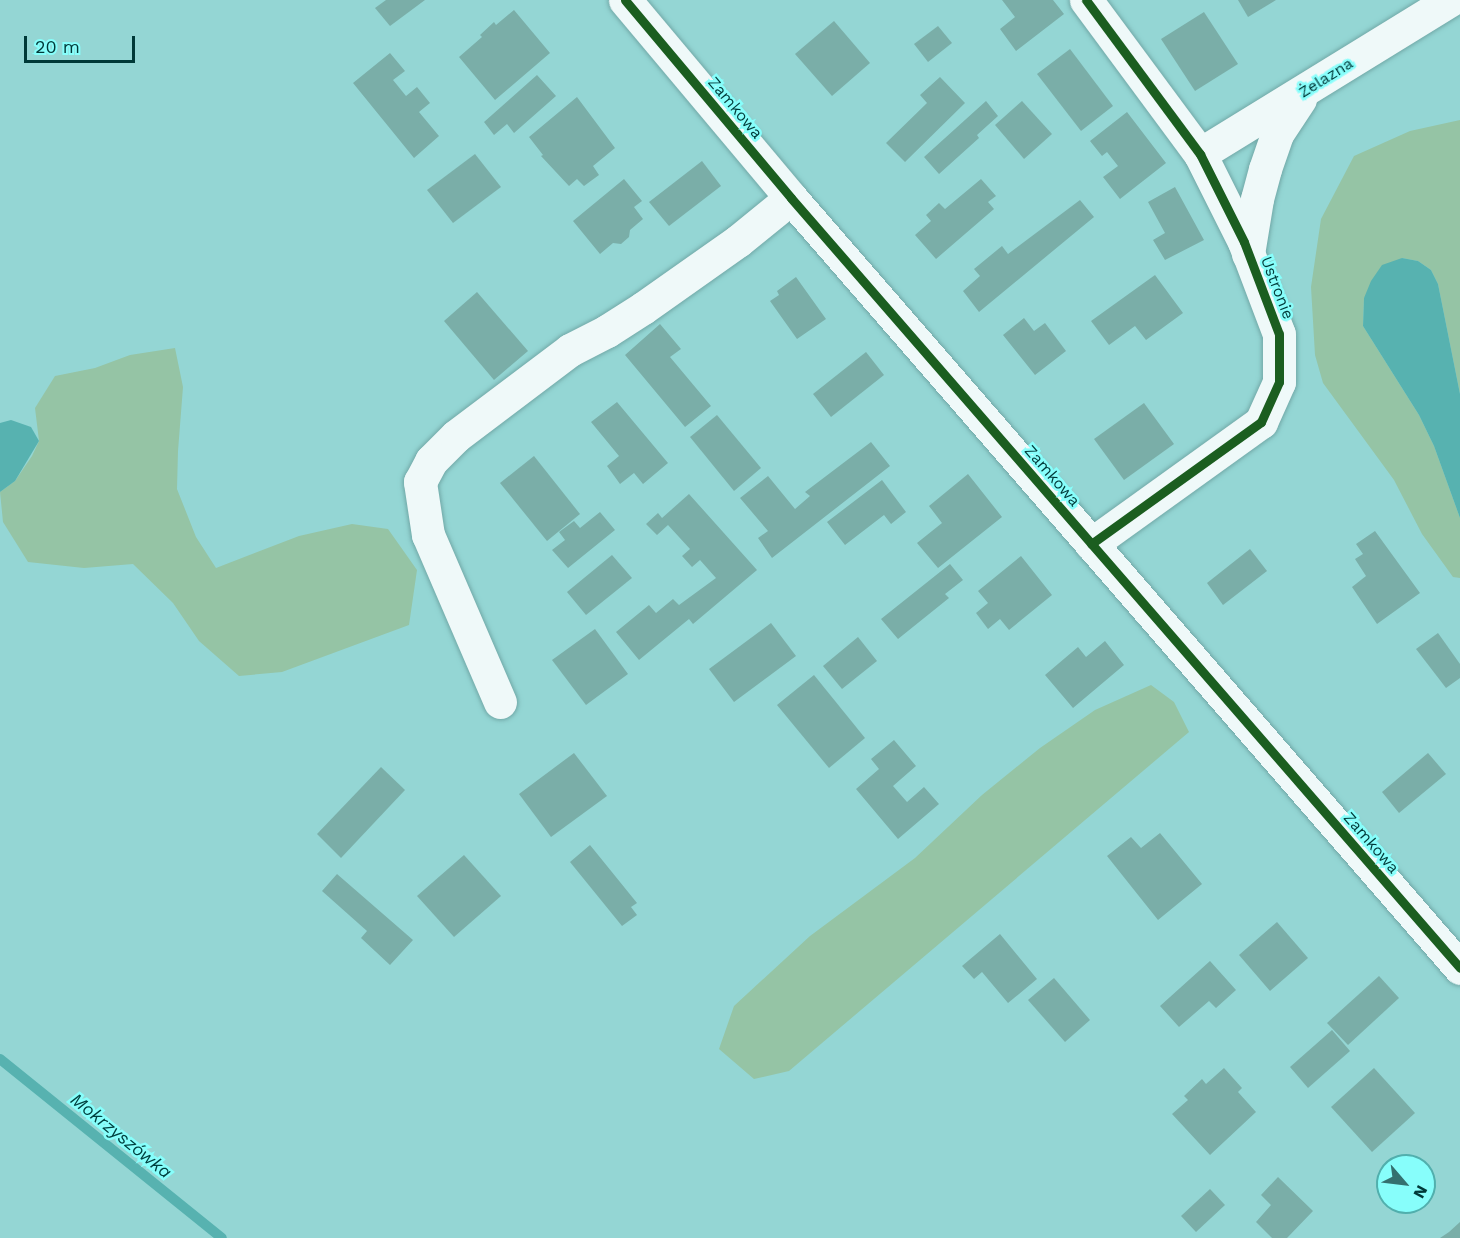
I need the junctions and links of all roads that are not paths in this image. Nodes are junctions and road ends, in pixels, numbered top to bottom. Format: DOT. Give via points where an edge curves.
graph roads {
  1 [pos="625,0"];
  2 [pos="1086,0"];
  3 [pos="1450,0"];
  4 [pos="1305,92"];
  5 [pos="1200,154"];
  6 [pos="791,198"];
  7 [pos="1248,254"];
  8 [pos="1091,544"];
  9 [pos="500,702"];
  10 [pos="1460,968"];
  1 -- 6 [label="street, Zamkowa"];
  2 -- 5 [label="street, Ustronie"];
  3 -- 4 [label="street, Żelazna"];
  4 -- 5 [label="street, Żelazna"];
  4 -- 7 [label="street" via="1277,134 1271,151 1257,199"];
  5 -- 7 [label="street, Ustronie"];
  6 -- 8 [label="street, Zamkowa"];
  6 -- 9 [label="street" via="643,308 570,350 456,436 431,461 420,482 428,535"];
  7 -- 8 [label="street, Ustronie" via="1279,334 1279,382 1260,422"];
  8 -- 10 [label="street, Zamkowa"];
}
